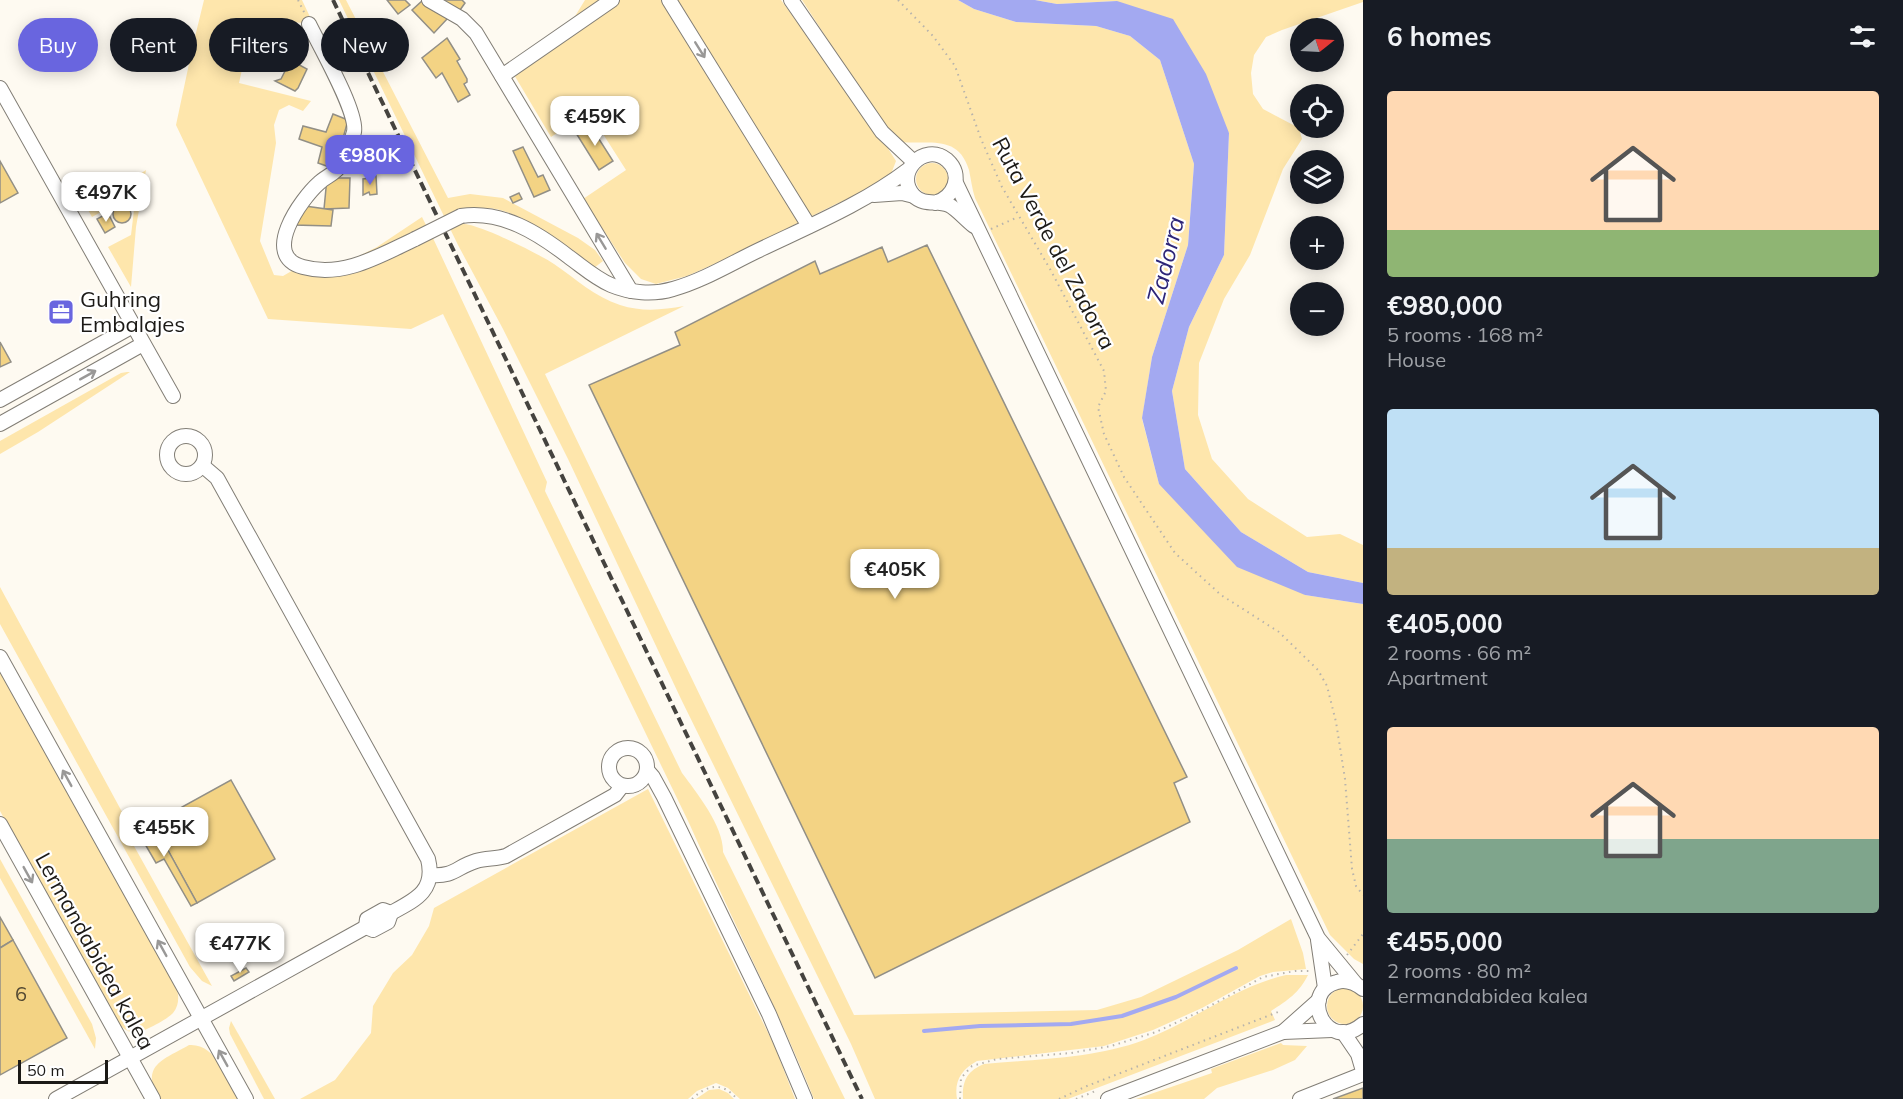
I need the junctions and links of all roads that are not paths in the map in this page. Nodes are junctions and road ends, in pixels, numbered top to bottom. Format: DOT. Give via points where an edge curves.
graph roads {
  1 [pos="429,0"];
  2 [pos="612,0"];
  3 [pos="669,0"];
  4 [pos="791,0"];
  5 [pos="309,24"];
  6 [pos="502,76"];
  7 [pos="0,88"];
  8 [pos="911,165"];
  9 [pos="956,183"];
  10 [pos="872,195"];
  11 [pos="914,196"];
  12 [pos="935,203"];
  13 [pos="809,226"];
  14 [pos="982,230"];
  15 [pos="631,291"];
  16 [pos="133,326"];
  17 [pos="143,344"];
  18 [pos="45,375"];
  19 [pos="55,394"];
  20 [pos="173,396"];
  21 [pos="0,400"];
  22 [pos="0,424"];
  23 [pos="203,465"];
  24 [pos="0,657"];
  25 [pos="647,770"];
  26 [pos="622,786"];
  27 [pos="0,824"];
  28 [pos="430,875"];
  29 [pos="1318,938"];
  30 [pos="1360,985"];
  31 [pos="1322,994"];
  32 [pos="201,1018"];
  33 [pos="1363,1024"];
  34 [pos="1337,1031"];
  35 [pos="1283,1032"];
  36 [pos="1358,1054"];
  37 [pos="130,1058"];
  38 [pos="1363,1073"];
  39 [pos="56,1099"];
  40 [pos="153,1099"];
  41 [pos="246,1099"];
  42 [pos="805,1099"];
  43 [pos="1108,1099"];
  44 [pos="1300,1099"];
  1 -- 6 [label="street" via="462,19 476,33"];
  2 -- 6 [label="street"];
  3 -- 13 [label="street, one-way"];
  4 -- 8 [label="street" via="882,132"];
  5 -- 15 [label="street, bridge" via="350,109 354,131 340,167 318,183 294,212 284,241 289,259 309,269 341,270 461,216 488,215 524,227 609,284"];
  15 -- 6 [label="street, one-way"];
  7 -- 16 [label="street"];
  8 -- 9 [label="street" via="929,154 938,155 952,166"];
  8 -- 10 [label="street"];
  8 -- 11 [label="street" via="907,183"];
  9 -- 12 [label="street" via="949,196"];
  9 -- 14 [label="street"];
  10 -- 11 [label="street"];
  10 -- 13 [label="street"];
  11 -- 12 [label="street"];
  12 -- 14 [label="street" via="949,206"];
  13 -- 15 [label="street" via="674,289"];
  14 -- 29 [label="street"];
  16 -- 17 [label="street"];
  16 -- 18 [label="street"];
  19 -- 17 [label="street, one-way"];
  17 -- 20 [label="street"];
  18 -- 19 [label="street"];
  18 -- 21 [label="street"];
  19 -- 22 [label="street"];
  23 -- 28 [label="street" via="218,478 425,851"];
  32 -- 24 [label="street, one-way"];
  25 -- 26 [label="street" via="638,783"];
  25 -- 26 [label="street" via="637,750 629,747 614,753 608,768 610,776"];
  25 -- 42 [label="street" via="654,777 764,1004"];
  26 -- 28 [label="street" via="615,795 506,856 477,860 452,874"];
  27 -- 37 [label="street, Lermandabidea kalea, one-way"];
  28 -- 32 [label="street" via="421,895 391,913 388,921 373,930 366,927"];
  29 -- 30 [label="street"];
  29 -- 31 [label="street"];
  30 -- 31 [label="street" via="1339,981"];
  31 -- 34 [label="street" via="1320,1017"];
  31 -- 35 [label="street"];
  32 -- 37 [label="street"];
  41 -- 32 [label="street, one-way"];
  33 -- 34 [label="street" via="1357,1029"];
  33 -- 36 [label="street"];
  34 -- 35 [label="street"];
  34 -- 36 [label="street"];
  35 -- 43 [label="street"];
  36 -- 38 [label="street"];
  37 -- 39 [label="street"];
  37 -- 40 [label="street, Lermandabidea kalea"];
  38 -- 44 [label="street"];
}
